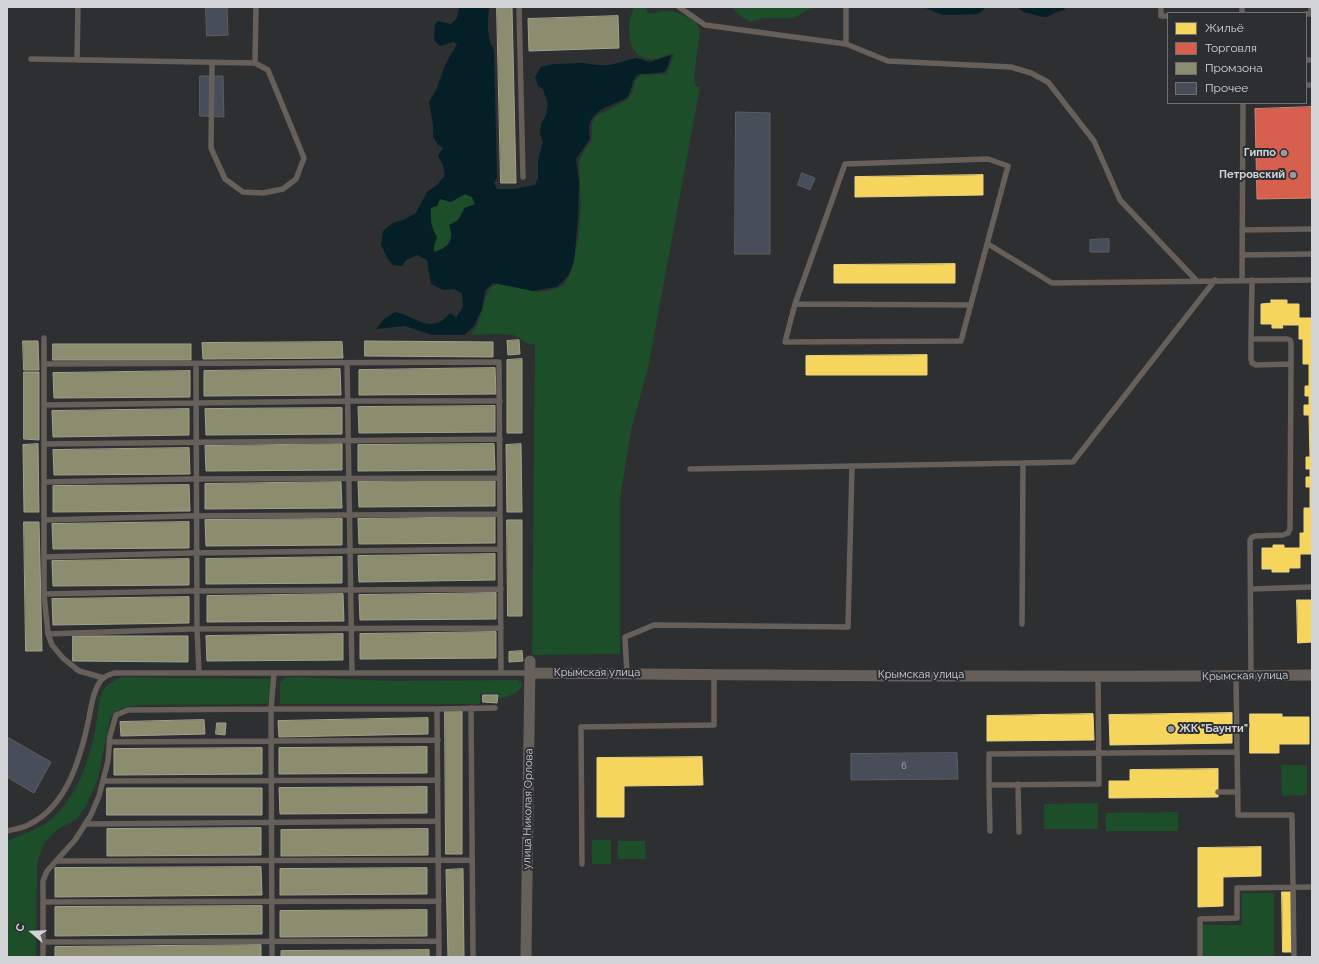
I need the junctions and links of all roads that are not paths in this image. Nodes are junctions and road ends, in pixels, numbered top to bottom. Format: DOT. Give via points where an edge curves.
graph roads {
  1 [pos="78,7"];
  2 [pos="256,7"];
  3 [pos="519,7"];
  4 [pos="679,7"];
  5 [pos="846,7"];
  6 [pos="1161,7"];
  7 [pos="1311,7"];
  8 [pos="1307,14"];
  9 [pos="1167,16"];
  10 [pos="846,44"];
  11 [pos="31,59"];
  12 [pos="77,60"];
  13 [pos="212,63"];
  14 [pos="255,63"];
  15 [pos="1243,104"];
  16 [pos="523,177"];
  17 [pos="1312,229"];
  18 [pos="1242,230"];
  19 [pos="988,244"];
  20 [pos="1312,254"];
  21 [pos="1242,255"];
  22 [pos="1196,280"];
  23 [pos="1214,280"];
  24 [pos="1242,280"];
  25 [pos="1252,280"];
  26 [pos="1312,280"];
  27 [pos="795,304"];
  28 [pos="971,305"];
  29 [pos="44,338"];
  30 [pos="1252,339"];
  31 [pos="347,363"];
  32 [pos="44,364"];
  33 [pos="196,364"];
  34 [pos="1291,364"];
  35 [pos="348,401"];
  36 [pos="500,401"];
  37 [pos="196,403"];
  38 [pos="44,406"];
  39 [pos="500,439"];
  40 [pos="349,441"];
  41 [pos="197,442"];
  42 [pos="44,444"];
  43 [pos="1023,463"];
  44 [pos="852,466"];
  45 [pos="690,469"];
  46 [pos="349,478"];
  47 [pos="500,478"];
  48 [pos="197,479"];
  49 [pos="44,482"];
  50 [pos="500,514"];
  51 [pos="197,516"];
  52 [pos="349,516"];
  53 [pos="44,520"];
  54 [pos="500,549"];
  55 [pos="350,551"];
  56 [pos="197,553"];
  57 [pos="44,557"];
  58 [pos="1312,587"];
  59 [pos="1251,589"];
  60 [pos="501,590"];
  61 [pos="197,591"];
  62 [pos="351,591"];
  63 [pos="44,594"];
  64 [pos="1022,624"];
  65 [pos="501,628"];
  66 [pos="197,629"];
  67 [pos="351,629"];
  68 [pos="48,634"];
  69 [pos="530,661"];
  70 [pos="199,673"];
  71 [pos="274,673"];
  72 [pos="352,673"];
  73 [pos="501,673"];
  74 [pos="530,673"];
  75 [pos="627,674"];
  76 [pos="714,674"];
  77 [pos="1312,675"];
  78 [pos="1098,676"];
  79 [pos="1236,676"];
  80 [pos="1251,676"];
  81 [pos="104,678"];
  82 [pos="471,708"];
  83 [pos="495,708"];
  84 [pos="271,709"];
  85 [pos="438,709"];
  86 [pos="438,740"];
  87 [pos="271,741"];
  88 [pos="109,742"];
  89 [pos="1237,752"];
  90 [pos="1099,753"];
  91 [pos="438,780"];
  92 [pos="103,781"];
  93 [pos="272,781"];
  94 [pos="1018,784"];
  95 [pos="989,785"];
  96 [pos="1218,792"];
  97 [pos="1238,792"];
  98 [pos="438,820"];
  99 [pos="272,822"];
  100 [pos="86,824"];
  101 [pos="7,831"];
  102 [pos="990,831"];
  103 [pos="1019,832"];
  104 [pos="272,860"];
  105 [pos="472,860"];
  106 [pos="438,861"];
  107 [pos="56,862"];
  108 [pos="582,864"];
  109 [pos="1293,887"];
  110 [pos="1312,887"];
  111 [pos="272,901"];
  112 [pos="438,901"];
  113 [pos="43,902"];
  114 [pos="272,941"];
  115 [pos="439,941"];
  116 [pos="43,942"];
  117 [pos="43,957"];
  118 [pos="272,957"];
  119 [pos="439,957"];
  120 [pos="473,957"];
  121 [pos="526,957"];
  122 [pos="1200,957"];
  123 [pos="1294,957"];
  1 -- 12 [label="lane"];
  2 -- 14 [label="lane"];
  3 -- 16 [label="lane"];
  4 -- 10 [label="lane" via="706,25"];
  5 -- 10 [label="lane"];
  6 -- 9 [label="lane" via="1161,16"];
  7 -- 8 [label="lane" via="1311,14"];
  10 -- 22 [label="lane" via="888,61 1011,67 1048,82 1094,141 1120,200"];
  11 -- 12 [label="lane"];
  12 -- 13 [label="lane"];
  13 -- 14 [label="lane"];
  13 -- 14 [label="lane" via="211,148 224,179 243,192 263,194 283,189 296,179 304,158 268,70"];
  15 -- 18 [label="lane"];
  17 -- 18 [label="lane"];
  18 -- 21 [label="lane"];
  19 -- 22 [label="lane" via="1052,283"];
  19 -- 27 [label="lane" via="1008,166 988,159 845,164"];
  19 -- 28 [label="lane"];
  20 -- 21 [label="lane"];
  21 -- 24 [label="lane"];
  22 -- 23 [label="lane"];
  23 -- 24 [label="lane"];
  23 -- 43 [label="lane" via="1073,462"];
  24 -- 25 [label="lane"];
  25 -- 26 [label="lane"];
  25 -- 30 [label="lane"];
  27 -- 28 [label="lane"];
  27 -- 28 [label="lane" via="785,342 961,341"];
  29 -- 32 [label="lane"];
  30 -- 34 [label="lane" via="1290,340"];
  30 -- 34 [label="lane" via="1252,363"];
  31 -- 33 [label="lane"];
  31 -- 35 [label="lane"];
  31 -- 36 [label="lane" via="499,362"];
  32 -- 33 [label="lane"];
  32 -- 38 [label="lane"];
  33 -- 37 [label="lane"];
  34 -- 59 [label="lane" via="1290,529 1283,535 1255,536 1250,540"];
  35 -- 36 [label="lane"];
  35 -- 37 [label="lane"];
  35 -- 40 [label="lane"];
  36 -- 39 [label="lane"];
  37 -- 38 [label="lane"];
  37 -- 41 [label="lane"];
  38 -- 42 [label="lane"];
  39 -- 40 [label="lane"];
  39 -- 47 [label="lane"];
  40 -- 41 [label="lane"];
  40 -- 46 [label="lane"];
  41 -- 42 [label="lane"];
  41 -- 48 [label="lane"];
  42 -- 49 [label="lane"];
  43 -- 44 [label="lane"];
  43 -- 64 [label="lane"];
  44 -- 45 [label="lane"];
  44 -- 75 [label="lane" via="848,627 654,626 625,637"];
  46 -- 47 [label="lane"];
  46 -- 48 [label="lane"];
  46 -- 52 [label="lane"];
  47 -- 50 [label="lane"];
  48 -- 49 [label="lane"];
  48 -- 51 [label="lane"];
  49 -- 53 [label="lane"];
  50 -- 52 [label="lane"];
  50 -- 54 [label="lane"];
  51 -- 52 [label="lane"];
  51 -- 53 [label="lane"];
  51 -- 56 [label="lane"];
  52 -- 55 [label="lane"];
  53 -- 57 [label="lane"];
  54 -- 55 [label="lane"];
  54 -- 60 [label="lane"];
  55 -- 56 [label="lane"];
  55 -- 62 [label="lane"];
  56 -- 57 [label="lane"];
  56 -- 61 [label="lane"];
  57 -- 63 [label="lane"];
  58 -- 59 [label="lane"];
  59 -- 80 [label="lane"];
  60 -- 62 [label="lane"];
  60 -- 65 [label="lane"];
  61 -- 62 [label="lane"];
  61 -- 63 [label="lane"];
  61 -- 66 [label="lane"];
  62 -- 67 [label="lane"];
  63 -- 68 [label="lane"];
  65 -- 67 [label="lane"];
  65 -- 73 [label="lane"];
  66 -- 67 [label="lane"];
  66 -- 68 [label="lane"];
  66 -- 70 [label="lane"];
  67 -- 72 [label="lane"];
  68 -- 81 [label="lane" via="52,645 62,658 79,670"];
  69 -- 74 [label="street, улица Николая Орлова"];
  70 -- 71 [label="lane"];
  70 -- 81 [label="lane" via="114,673"];
  71 -- 72 [label="lane"];
  71 -- 84 [label="lane"];
  72 -- 73 [label="lane"];
  73 -- 74 [label="lane"];
  74 -- 75 [label="street, Крымская улица"];
  74 -- 121 [label="street, улица Николая Орлова"];
  75 -- 76 [label="street, Крымская улица"];
  76 -- 78 [label="street, Крымская улица"];
  76 -- 108 [label="lane" via="714,726 581,727"];
  77 -- 80 [label="street, Крымская улица"];
  78 -- 79 [label="street, Крымская улица"];
  78 -- 90 [label="lane"];
  79 -- 80 [label="street, Крымская улица"];
  79 -- 89 [label="lane"];
  81 -- 101 [label="lane" via="95,694 83,749 72,777 52,809 30,824"];
  82 -- 83 [label="lane"];
  82 -- 85 [label="lane"];
  82 -- 105 [label="lane"];
  84 -- 85 [label="lane"];
  84 -- 87 [label="lane"];
  84 -- 88 [label="lane" via="128,710 116,715"];
  85 -- 86 [label="lane"];
  86 -- 87 [label="lane"];
  86 -- 91 [label="lane"];
  87 -- 88 [label="lane"];
  87 -- 93 [label="lane"];
  88 -- 92 [label="lane"];
  89 -- 90 [label="lane"];
  89 -- 97 [label="lane"];
  90 -- 94 [label="lane" via="1099,784"];
  90 -- 95 [label="lane" via="989,754"];
  91 -- 93 [label="lane"];
  91 -- 98 [label="lane"];
  92 -- 93 [label="lane"];
  92 -- 100 [label="lane"];
  93 -- 99 [label="lane"];
  94 -- 95 [label="lane"];
  94 -- 103 [label="lane"];
  95 -- 102 [label="lane"];
  96 -- 97 [label="lane"];
  97 -- 109 [label="lane" via="1238,815 1292,814"];
  98 -- 99 [label="lane"];
  98 -- 106 [label="lane"];
  99 -- 100 [label="lane"];
  99 -- 104 [label="lane"];
  100 -- 107 [label="lane"];
  104 -- 106 [label="lane"];
  104 -- 107 [label="lane"];
  104 -- 111 [label="lane"];
  105 -- 106 [label="lane"];
  105 -- 120 [label="lane"];
  106 -- 112 [label="lane"];
  107 -- 113 [label="lane" via="47,871 43,881"];
  109 -- 110 [label="lane"];
  109 -- 122 [label="lane" via="1237,888 1237,918 1200,919"];
  109 -- 123 [label="lane"];
  111 -- 112 [label="lane"];
  111 -- 113 [label="lane"];
  111 -- 114 [label="lane"];
  112 -- 115 [label="lane"];
  113 -- 116 [label="lane"];
  114 -- 115 [label="lane"];
  114 -- 116 [label="lane"];
  114 -- 118 [label="lane"];
  115 -- 119 [label="lane"];
  116 -- 117 [label="lane"];
}
